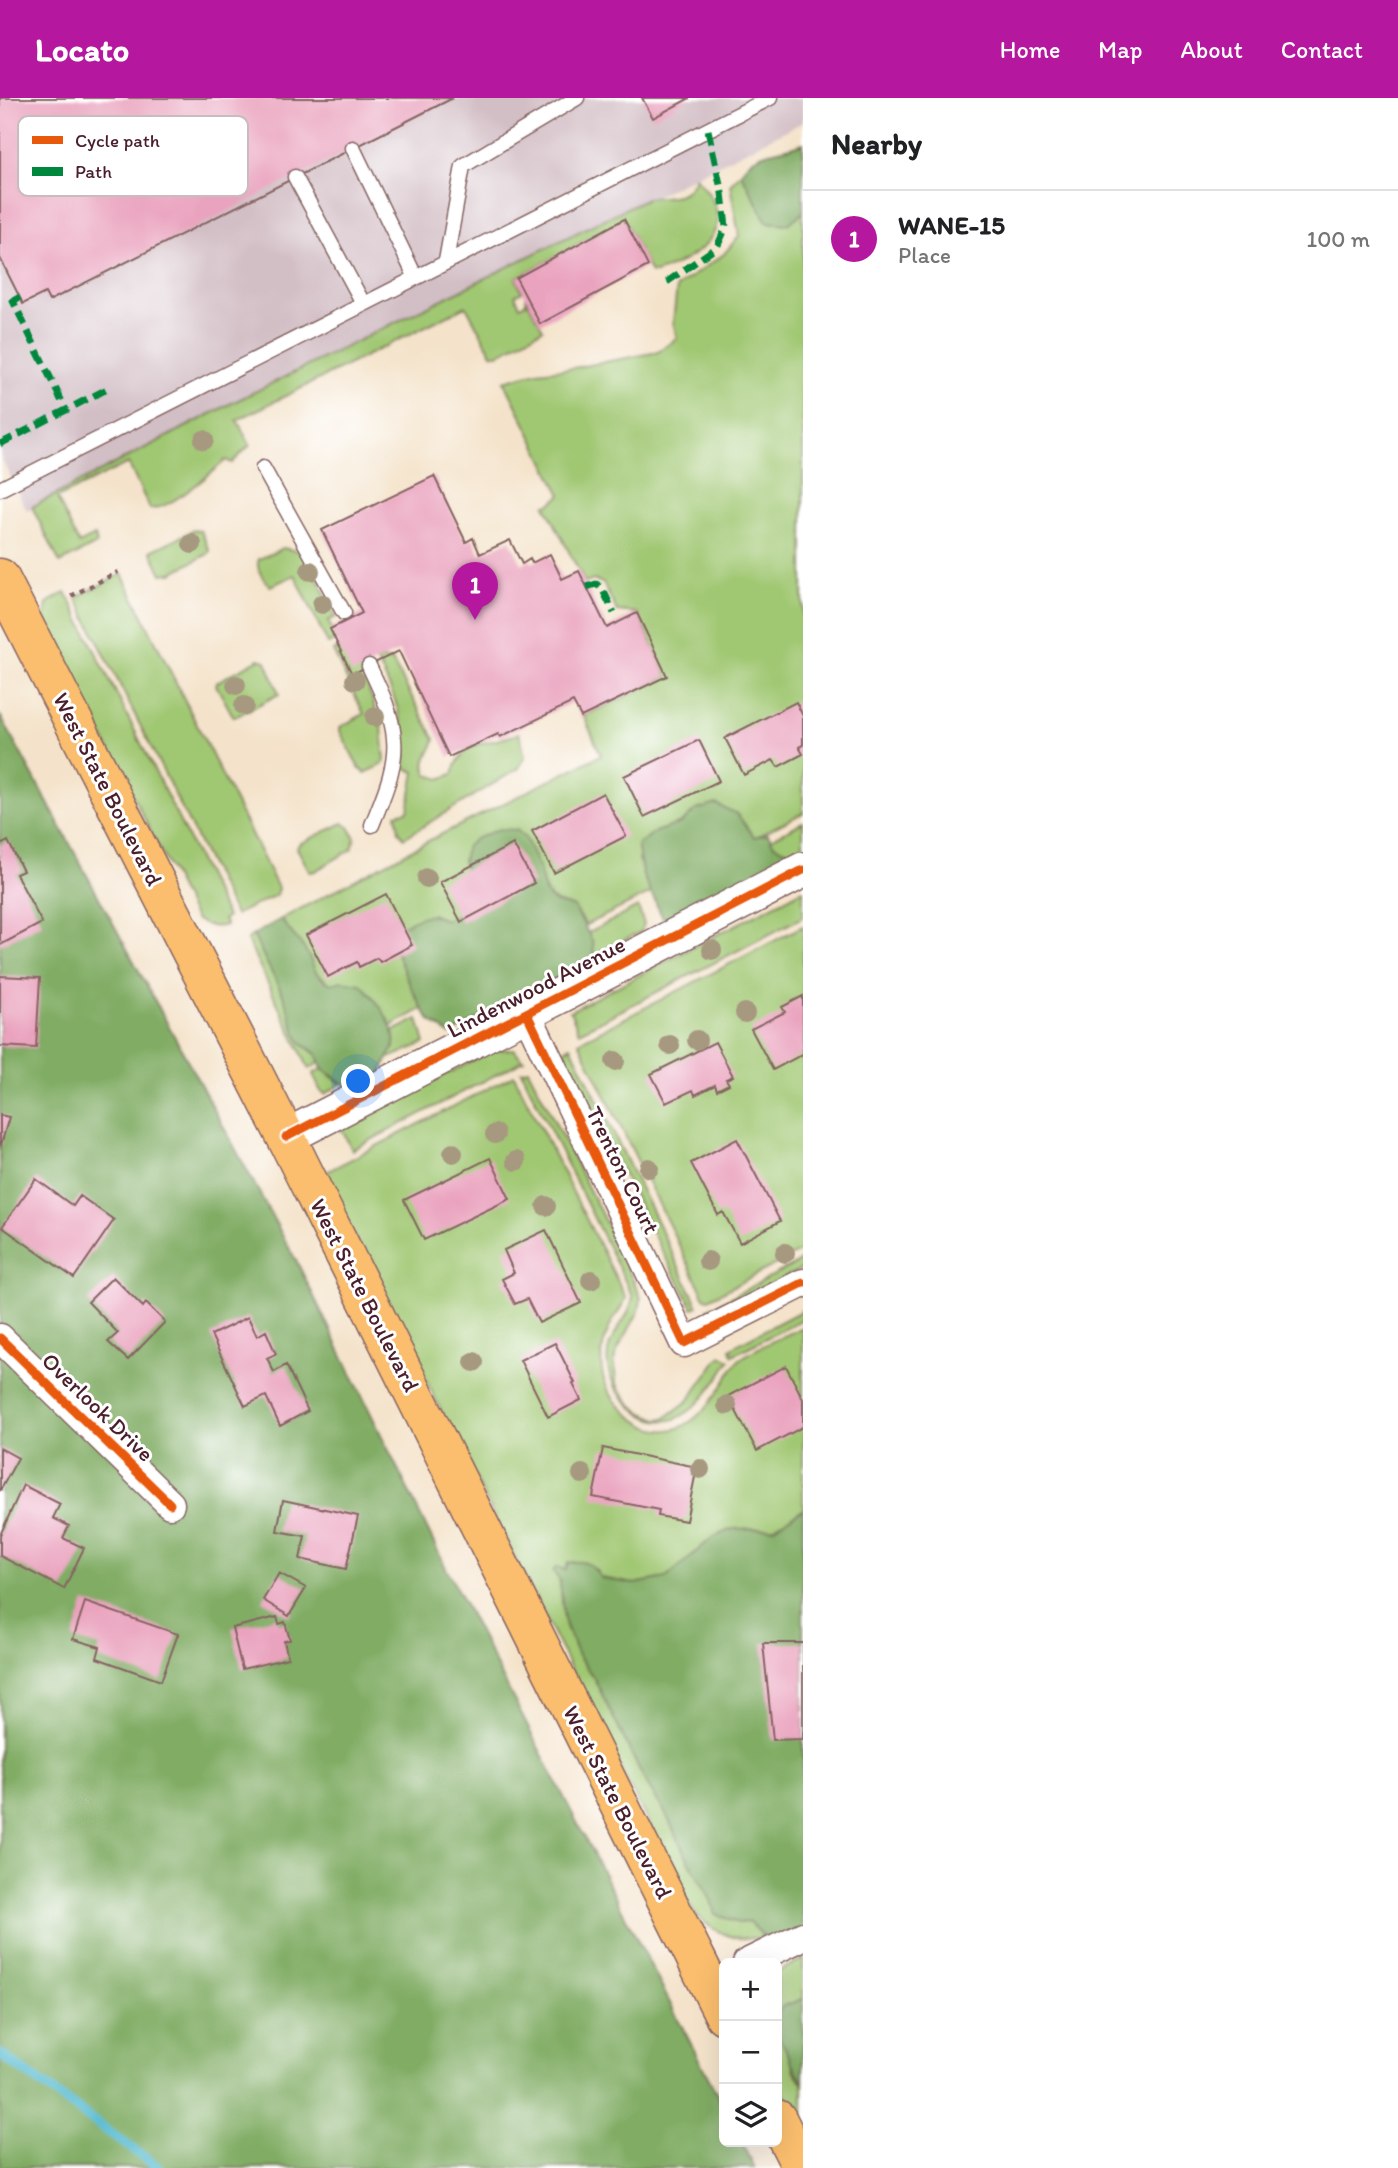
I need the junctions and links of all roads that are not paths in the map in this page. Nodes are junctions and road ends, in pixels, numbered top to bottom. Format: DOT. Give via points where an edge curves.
graph roads {
  1 [pos="576,98"];
  2 [pos="770,98"];
  3 [pos="353,148"];
  4 [pos="295,177"];
  5 [pos="446,261"];
  6 [pos="415,276"];
  7 [pos="363,303"];
  8 [pos="263,468"];
  9 [pos="0,489"];
  10 [pos="0,578"];
  11 [pos="344,613"];
  12 [pos="369,666"];
  13 [pos="372,825"];
  14 [pos="803,870"];
  15 [pos="527,1014"];
  16 [pos="286,1137"];
  17 [pos="803,1283"];
  18 [pos="0,1338"];
  19 [pos="170,1504"];
  20 [pos="803,1936"];
  21 [pos="757,1958"];
  22 [pos="719,1990"];
  23 [pos="782,2129"];
  24 [pos="802,2168"];
  1 -- 5 [label="lane" via="463,166"];
  2 -- 5 [label="lane"];
  3 -- 6 [label="lane"];
  4 -- 7 [label="lane"];
  5 -- 6 [label="lane"];
  6 -- 7 [label="lane"];
  7 -- 9 [label="lane"];
  8 -- 11 [label="lane"];
  10 -- 16 [label="main road, West State Boulevard"];
  12 -- 13 [label="lane" via="386,702 395,741 389,781"];
  14 -- 15 [label="street, Lindenwood Avenue"];
  15 -- 16 [label="street, Lindenwood Avenue"];
  15 -- 17 [label="street, Trenton Court" via="684,1342"];
  16 -- 22 [label="main road, West State Boulevard"];
  18 -- 19 [label="street, Overlook Drive"];
  20 -- 21 [label="street"];
  23 -- 24 [label="main road"];
}
